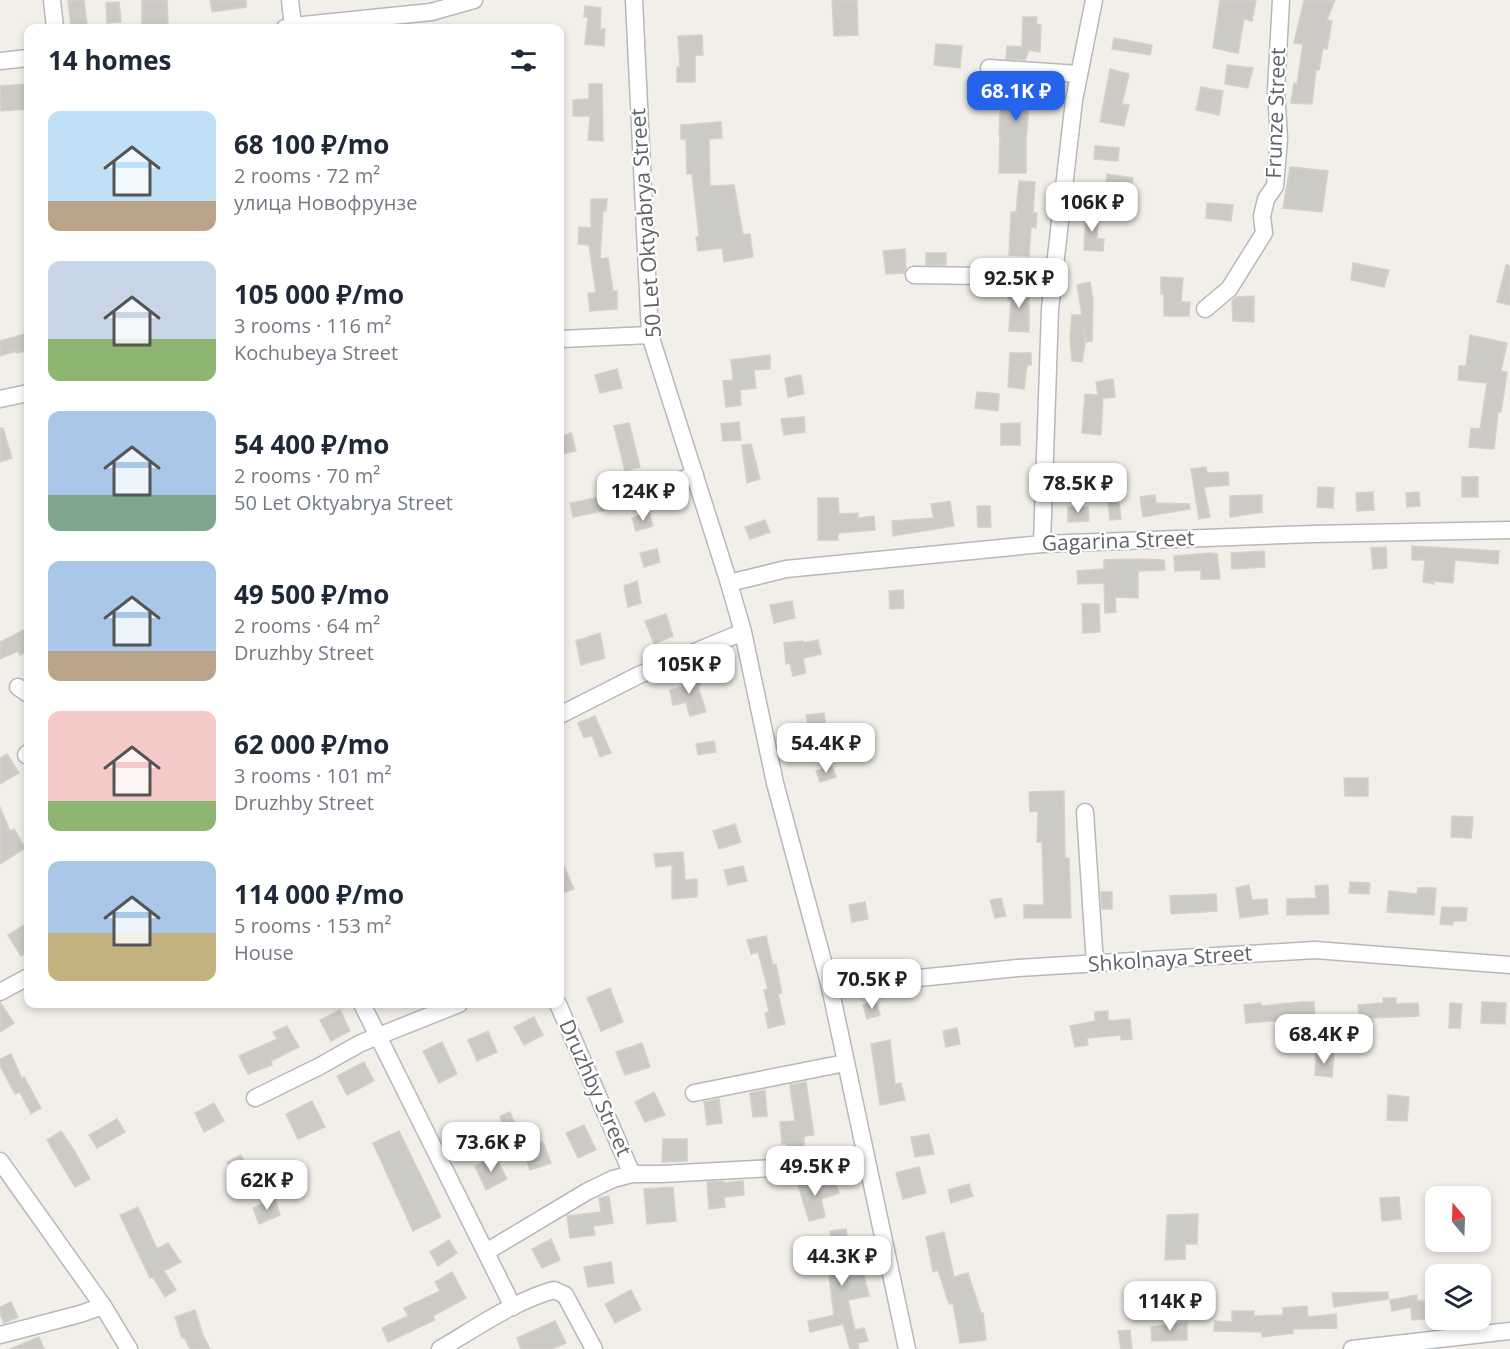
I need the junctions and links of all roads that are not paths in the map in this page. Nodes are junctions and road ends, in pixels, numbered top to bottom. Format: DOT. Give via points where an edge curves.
graph roads {
  1 [pos="52,0"];
  2 [pos="290,0"];
  3 [pos="474,0"];
  4 [pos="634,0"];
  5 [pos="1094,0"];
  6 [pos="1281,0"];
  7 [pos="55,24"];
  8 [pos="289,24"];
  9 [pos="317,24"];
  10 [pos="24,58"];
  11 [pos="0,61"];
  12 [pos="989,68"];
  13 [pos="1079,74"];
  14 [pos="914,275"];
  15 [pos="1053,277"];
  16 [pos="1205,309"];
  17 [pos="650,335"];
  18 [pos="564,339"];
  19 [pos="24,394"];
  20 [pos="0,399"];
  21 [pos="695,475"];
  22 [pos="626,498"];
  23 [pos="1510,530"];
  24 [pos="1042,544"];
  25 [pos="729,583"];
  26 [pos="743,632"];
  27 [pos="564,713"];
  28 [pos="1084,813"];
  29 [pos="1095,964"];
  30 [pos="1510,965"];
  31 [pos="24,979"];
  32 [pos="830,987"];
  33 [pos="0,992"];
  34 [pos="364,1008"];
  35 [pos="449,1008"];
  36 [pos="560,1008"];
  37 [pos="378,1036"];
  38 [pos="845,1063"];
  39 [pos="694,1093"];
  40 [pos="255,1098"];
  41 [pos="864,1156"];
  42 [pos="0,1161"];
  43 [pos="632,1173"];
  44 [pos="486,1252"];
  45 [pos="103,1306"];
  46 [pos="513,1307"];
  47 [pos="1510,1331"];
  48 [pos="0,1335"];
  49 [pos="129,1349"];
  50 [pos="440,1349"];
  51 [pos="594,1349"];
  52 [pos="907,1349"];
  53 [pos="1352,1349"];
  1 -- 7 [label="street"];
  2 -- 8 [label="street"];
  3 -- 9 [label="street" via="431,12"];
  4 -- 17 [label="street, 50 Let Oktyabrya Street"];
  5 -- 13 [label="street"];
  6 -- 16 [label="street, Frunze Street" via="1276,90 1280,138 1275,186 1266,199 1262,216 1264,233 1229,289"];
  10 -- 11 [label="street"];
  12 -- 13 [label="street"];
  13 -- 15 [label="street"];
  14 -- 15 [label="street"];
  15 -- 24 [label="street"];
  17 -- 18 [label="street"];
  17 -- 21 [label="street, 50 Let Oktyabrya Street"];
  19 -- 20 [label="street"];
  21 -- 22 [label="street"];
  21 -- 25 [label="street, 50 Let Oktyabrya Street"];
  23 -- 24 [label="street, Gagarina Street"];
  24 -- 25 [label="street, Gagarina Street" via="786,569"];
  25 -- 26 [label="street, 50 Let Oktyabrya Street"];
  26 -- 27 [label="street" via="639,675"];
  26 -- 32 [label="street, 50 Let Oktyabrya Street" via="775,783"];
  28 -- 29 [label="street"];
  29 -- 30 [label="street, Shkolnaya Street" via="1315,950"];
  29 -- 32 [label="street, Shkolnaya Street"];
  31 -- 33 [label="street"];
  32 -- 38 [label="street, 50 Let Oktyabrya Street"];
  34 -- 37 [label="street"];
  35 -- 37 [label="street"];
  36 -- 43 [label="street, Druzhby Street"];
  37 -- 40 [label="street"];
  37 -- 44 [label="street"];
  38 -- 39 [label="street"];
  38 -- 41 [label="street, 50 Let Oktyabrya Street"];
  41 -- 43 [label="street, Druzhby Street" via="774,1168"];
  41 -- 52 [label="street, 50 Let Oktyabrya Street"];
  42 -- 45 [label="street"];
  43 -- 44 [label="street, Druzhby Street" via="588,1191"];
  44 -- 46 [label="street"];
  45 -- 48 [label="street"];
  45 -- 49 [label="street"];
  46 -- 50 [label="street"];
  46 -- 51 [label="street" via="554,1290 565,1295"];
  47 -- 53 [label="street"];
}
